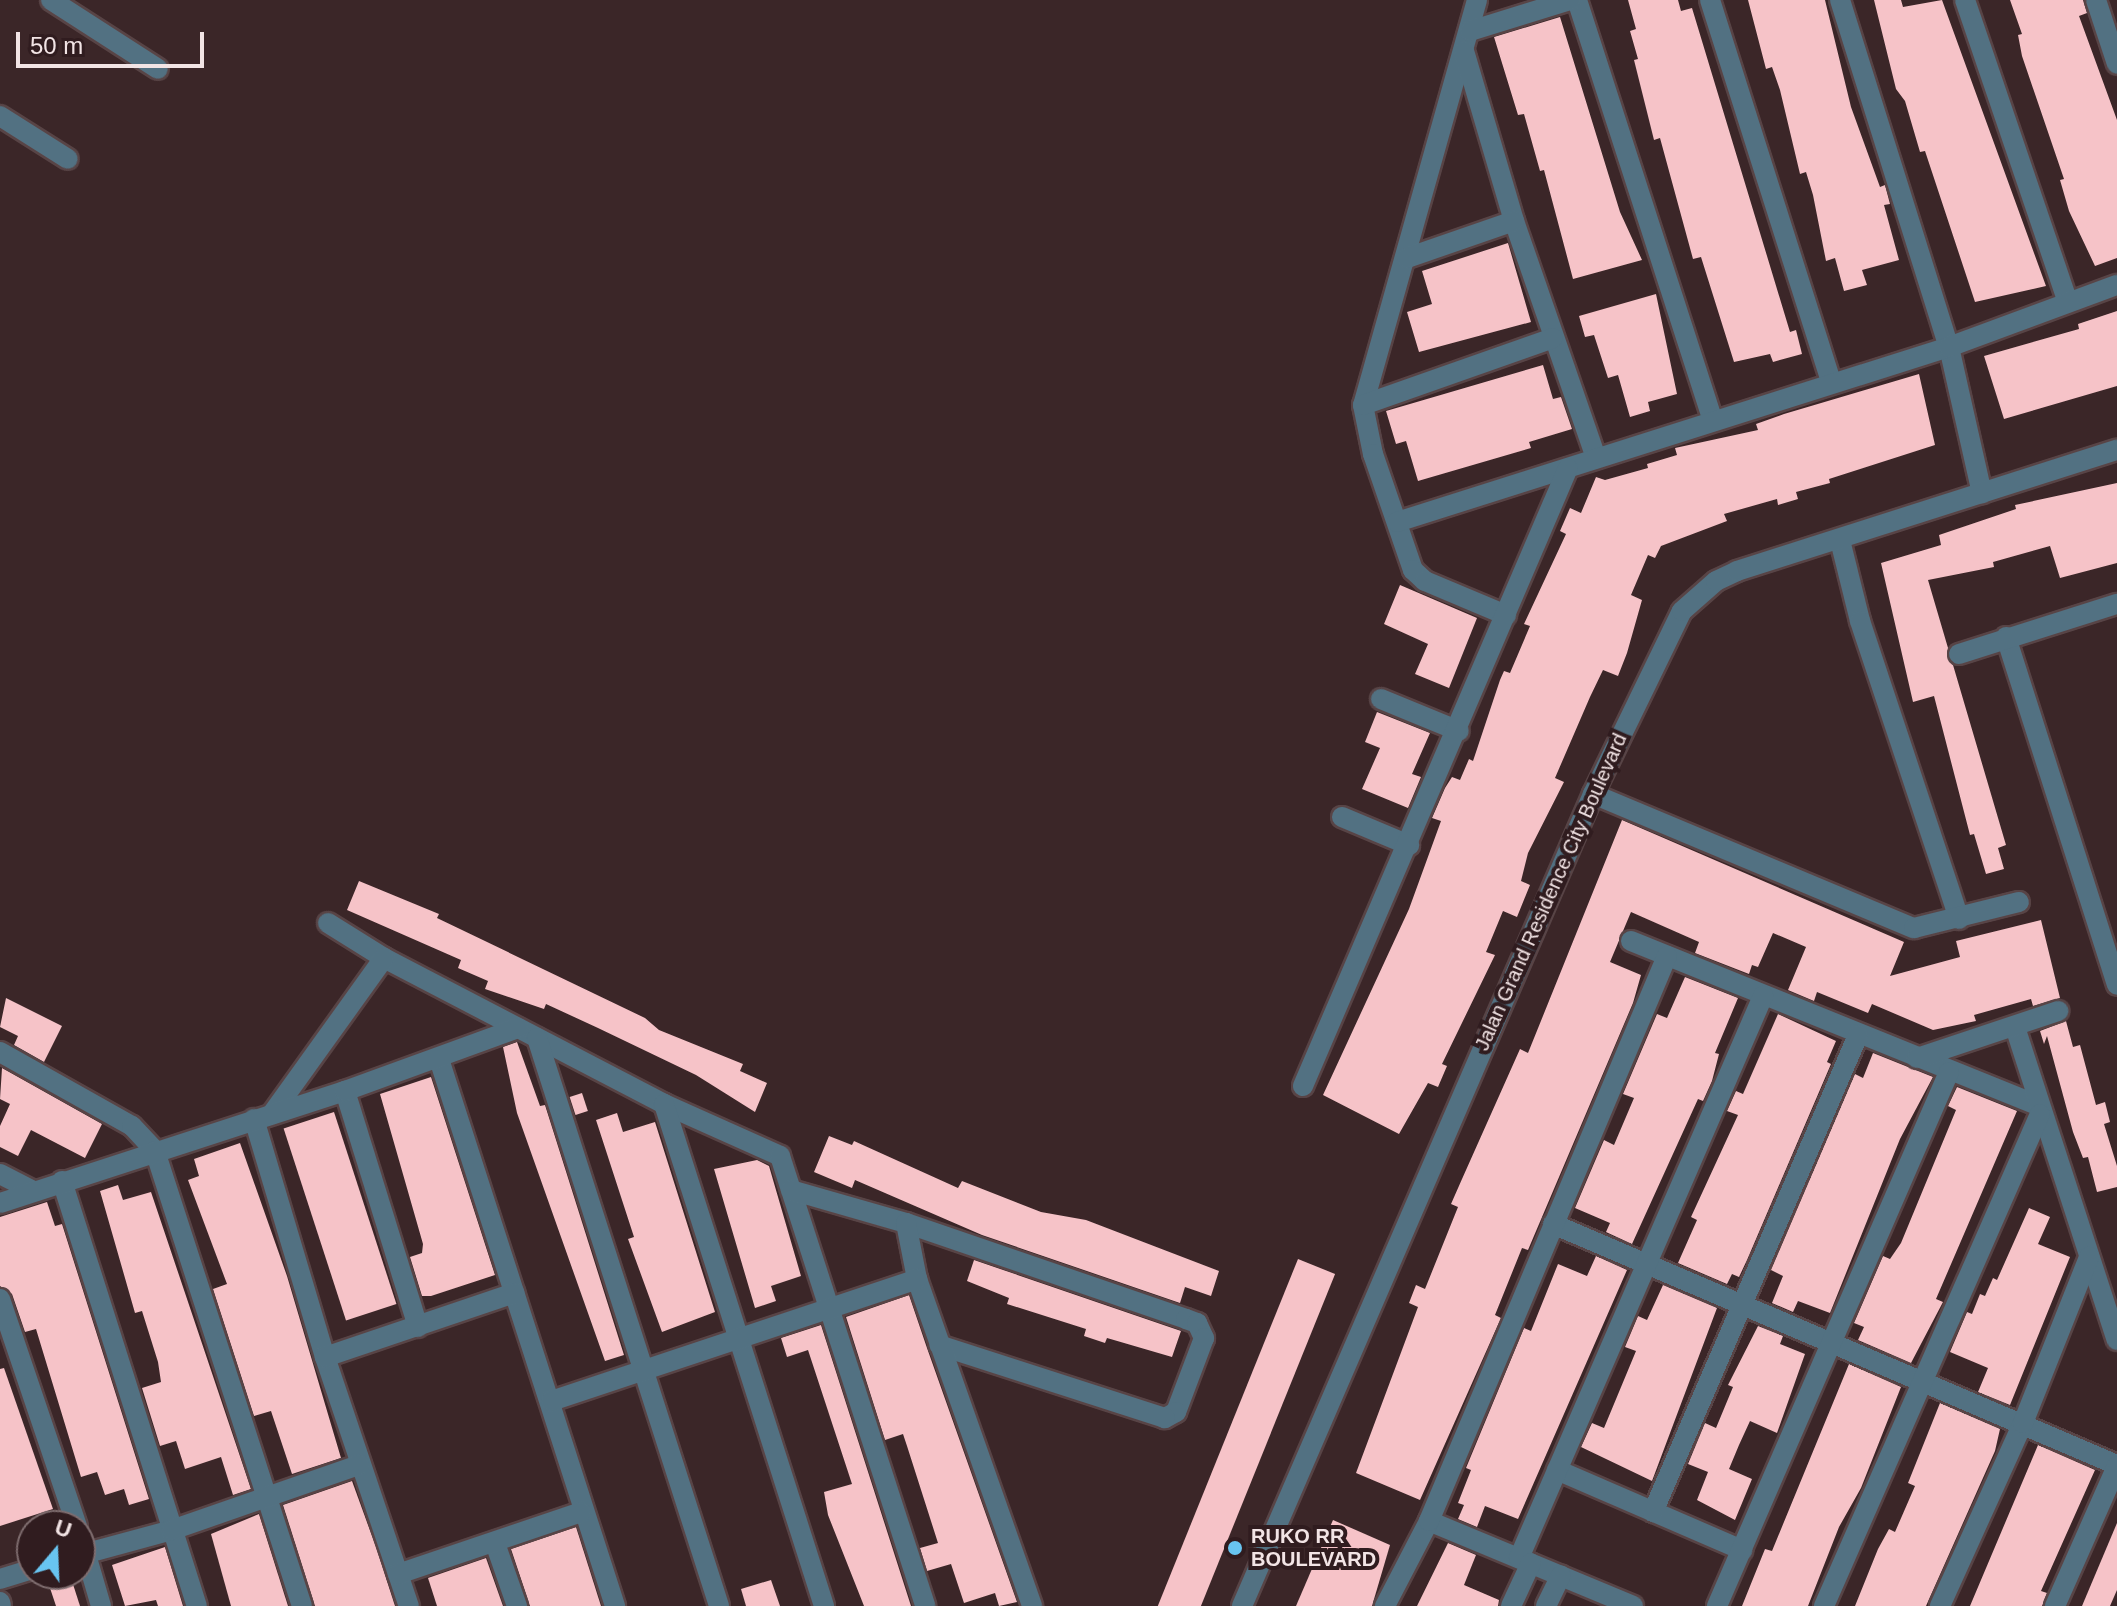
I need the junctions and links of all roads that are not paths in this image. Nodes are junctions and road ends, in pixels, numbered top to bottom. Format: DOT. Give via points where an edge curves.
graph roads {
  1 [pos="51,0"];
  2 [pos="1477,0"];
  3 [pos="1570,0"];
  4 [pos="1577,0"];
  5 [pos="1710,0"];
  6 [pos="1840,0"];
  7 [pos="1965,0"];
  8 [pos="2096,0"];
  9 [pos="1466,40"];
  10 [pos="2117,64"];
  11 [pos="158,69"];
  12 [pos="0,116"];
  13 [pos="68,159"];
  14 [pos="1514,221"];
  15 [pos="1407,258"];
  16 [pos="2117,285"];
  17 [pos="2068,302"];
  18 [pos="1553,338"];
  19 [pos="1949,347"];
  20 [pos="1831,382"];
  21 [pos="1363,405"];
  22 [pos="1712,419"];
  23 [pos="2117,450"];
  24 [pos="1596,458"];
  25 [pos="1568,468"];
  26 [pos="1982,493"];
  27 [pos="1397,522"];
  28 [pos="1840,540"];
  29 [pos="2117,604"];
  30 [pos="1506,615"];
  31 [pos="2006,637"];
  32 [pos="1959,654"];
  33 [pos="1381,699"];
  34 [pos="1459,731"];
  35 [pos="1593,794"];
  36 [pos="1342,817"];
  37 [pos="1409,845"];
  38 [pos="2019,902"];
  39 [pos="1959,919"];
  40 [pos="328,923"];
  41 [pos="2108,927"];
  42 [pos="1631,941"];
  43 [pos="1667,956"];
  44 [pos="384,958"];
  45 [pos="2117,985"];
  46 [pos="1763,996"];
  47 [pos="2058,1011"];
  48 [pos="2015,1027"];
  49 [pos="518,1028"];
  50 [pos="1858,1035"];
  51 [pos="537,1038"];
  52 [pos="0,1052"];
  53 [pos="1917,1058"];
  54 [pos="439,1059"];
  55 [pos="1949,1072"];
  56 [pos="1303,1086"];
  57 [pos="345,1091"];
  58 [pos="664,1104"];
  59 [pos="2038,1109"];
  60 [pos="263,1117"];
  61 [pos="155,1151"];
  62 [pos="0,1174"];
  63 [pos="62,1181"];
  64 [pos="31,1190"];
  65 [pos="791,1190"];
  66 [pos="0,1203"];
  67 [pos="906,1223"];
  68 [pos="1553,1224"];
  69 [pos="2089,1257"];
  70 [pos="1648,1264"];
  71 [pos="917,1279"];
  72 [pos="514,1293"];
  73 [pos="0,1299"];
  74 [pos="1741,1304"];
  75 [pos="827,1310"];
  76 [pos="418,1327"];
  77 [pos="735,1340"];
  78 [pos="2117,1340"];
  79 [pos="1830,1343"];
  80 [pos="939,1345"];
  81 [pos="325,1357"];
  82 [pos="643,1373"];
  83 [pos="1923,1383"];
  84 [pos="551,1401"];
  85 [pos="2023,1423"];
  86 [pos="359,1465"];
  87 [pos="2117,1466"];
  88 [pos="1557,1470"];
  89 [pos="265,1498"];
  90 [pos="72,1510"];
  91 [pos="581,1512"];
  92 [pos="1653,1512"];
  93 [pos="1429,1521"];
  94 [pos="172,1530"];
  95 [pos="495,1543"];
  96 [pos="96,1544"];
  97 [pos="1742,1550"];
  98 [pos="1525,1561"];
  99 [pos="398,1574"];
  100 [pos="1561,1575"];
  101 [pos="197,1606"];
  102 [pos="302,1606"];
  103 [pos="409,1606"];
  104 [pos="517,1606"];
  105 [pos="615,1606"];
  106 [pos="719,1606"];
  107 [pos="824,1606"];
  108 [pos="925,1606"];
  109 [pos="1032,1606"];
  110 [pos="1242,1606"];
  111 [pos="1385,1606"];
  112 [pos="1511,1606"];
  113 [pos="1546,1606"];
  114 [pos="1633,1606"];
  115 [pos="1717,1606"];
  116 [pos="1824,1606"];
  117 [pos="1940,1606"];
  118 [pos="2055,1606"];
  1 -- 11 [label="street"];
  2 -- 9 [label="street"];
  3 -- 9 [label="street"];
  4 -- 22 [label="street"];
  5 -- 20 [label="street"];
  6 -- 19 [label="street"];
  7 -- 17 [label="street"];
  8 -- 10 [label="street"];
  9 -- 14 [label="street"];
  9 -- 15 [label="street"];
  12 -- 13 [label="street"];
  14 -- 15 [label="street"];
  14 -- 18 [label="street"];
  15 -- 21 [label="street"];
  16 -- 17 [label="street"];
  17 -- 19 [label="street"];
  18 -- 21 [label="street"];
  18 -- 24 [label="street"];
  19 -- 20 [label="street"];
  19 -- 26 [label="street"];
  20 -- 22 [label="street"];
  21 -- 27 [label="street"];
  22 -- 24 [label="street"];
  23 -- 26 [label="street, Jalan Grand Residence City Boulevard"];
  24 -- 25 [label="street"];
  25 -- 27 [label="street"];
  25 -- 30 [label="street"];
  26 -- 28 [label="street, Jalan Grand Residence City Boulevard"];
  27 -- 30 [label="street" via="1417,575"];
  28 -- 35 [label="street, Jalan Grand Residence City Boulevard" via="1737,571 1716,581 1682,611"];
  28 -- 39 [label="street" via="1864,635"];
  29 -- 31 [label="street"];
  30 -- 34 [label="street"];
  31 -- 32 [label="street"];
  31 -- 41 [label="street"];
  33 -- 34 [label="street"];
  34 -- 37 [label="street"];
  35 -- 39 [label="street" via="1914,928"];
  35 -- 110 [label="street, Jalan Grand Residence City Boulevard"];
  36 -- 37 [label="street"];
  37 -- 56 [label="street"];
  38 -- 39 [label="street"];
  40 -- 44 [label="street"];
  41 -- 45 [label="street"];
  42 -- 43 [label="street"];
  43 -- 46 [label="street"];
  43 -- 68 [label="street"];
  44 -- 49 [label="street"];
  44 -- 60 [label="street"];
  46 -- 50 [label="street"];
  46 -- 70 [label="street"];
  47 -- 48 [label="street"];
  48 -- 53 [label="street"];
  48 -- 59 [label="street"];
  49 -- 51 [label="street"];
  49 -- 54 [label="street"];
  50 -- 53 [label="street"];
  50 -- 74 [label="street"];
  51 -- 58 [label="street"];
  51 -- 82 [label="street"];
  52 -- 61 [label="street" via="132,1126"];
  53 -- 55 [label="street"];
  54 -- 57 [label="street"];
  54 -- 72 [label="street"];
  55 -- 59 [label="street"];
  55 -- 79 [label="street"];
  57 -- 60 [label="street"];
  57 -- 76 [label="street"];
  58 -- 65 [label="street" via="780,1156"];
  58 -- 77 [label="street"];
  59 -- 69 [label="street"];
  59 -- 83 [label="street"];
  60 -- 61 [label="street"];
  60 -- 81 [label="street"];
  61 -- 63 [label="street"];
  61 -- 89 [label="street"];
  62 -- 64 [label="street"];
  63 -- 64 [label="street"];
  63 -- 94 [label="street"];
  64 -- 66 [label="street"];
  65 -- 67 [label="street"];
  65 -- 75 [label="street"];
  67 -- 71 [label="street"];
  67 -- 80 [label="street" via="1197,1323 1204,1338 1176,1412 1165,1418"];
  68 -- 70 [label="street"];
  68 -- 93 [label="street"];
  69 -- 78 [label="street"];
  69 -- 85 [label="street"];
  70 -- 74 [label="street"];
  70 -- 88 [label="street"];
  71 -- 75 [label="street"];
  71 -- 80 [label="street"];
  72 -- 76 [label="street"];
  72 -- 84 [label="street"];
  73 -- 90 [label="street"];
  74 -- 79 [label="street"];
  74 -- 92 [label="street"];
  75 -- 77 [label="street"];
  75 -- 108 [label="street"];
  76 -- 81 [label="street"];
  77 -- 82 [label="street"];
  77 -- 107 [label="street"];
  79 -- 83 [label="street"];
  79 -- 97 [label="street"];
  80 -- 109 [label="street"];
  81 -- 86 [label="street"];
  82 -- 84 [label="street"];
  82 -- 106 [label="street"];
  83 -- 85 [label="street"];
  83 -- 116 [label="street"];
  84 -- 91 [label="street"];
  85 -- 87 [label="street"];
  85 -- 117 [label="street"];
  86 -- 89 [label="street"];
  86 -- 99 [label="street"];
  87 -- 118 [label="street"];
  88 -- 92 [label="street"];
  88 -- 98 [label="street"];
  89 -- 94 [label="street"];
  89 -- 102 [label="street"];
  91 -- 95 [label="street"];
  91 -- 105 [label="street"];
  92 -- 97 [label="street"];
  93 -- 98 [label="street"];
  93 -- 111 [label="street"];
  94 -- 96 [label="street"];
  94 -- 101 [label="street"];
  95 -- 99 [label="street"];
  95 -- 104 [label="street"];
  97 -- 115 [label="street"];
  98 -- 100 [label="street"];
  98 -- 112 [label="street"];
  99 -- 103 [label="street"];
  100 -- 113 [label="street"];
  100 -- 114 [label="street"];
}
